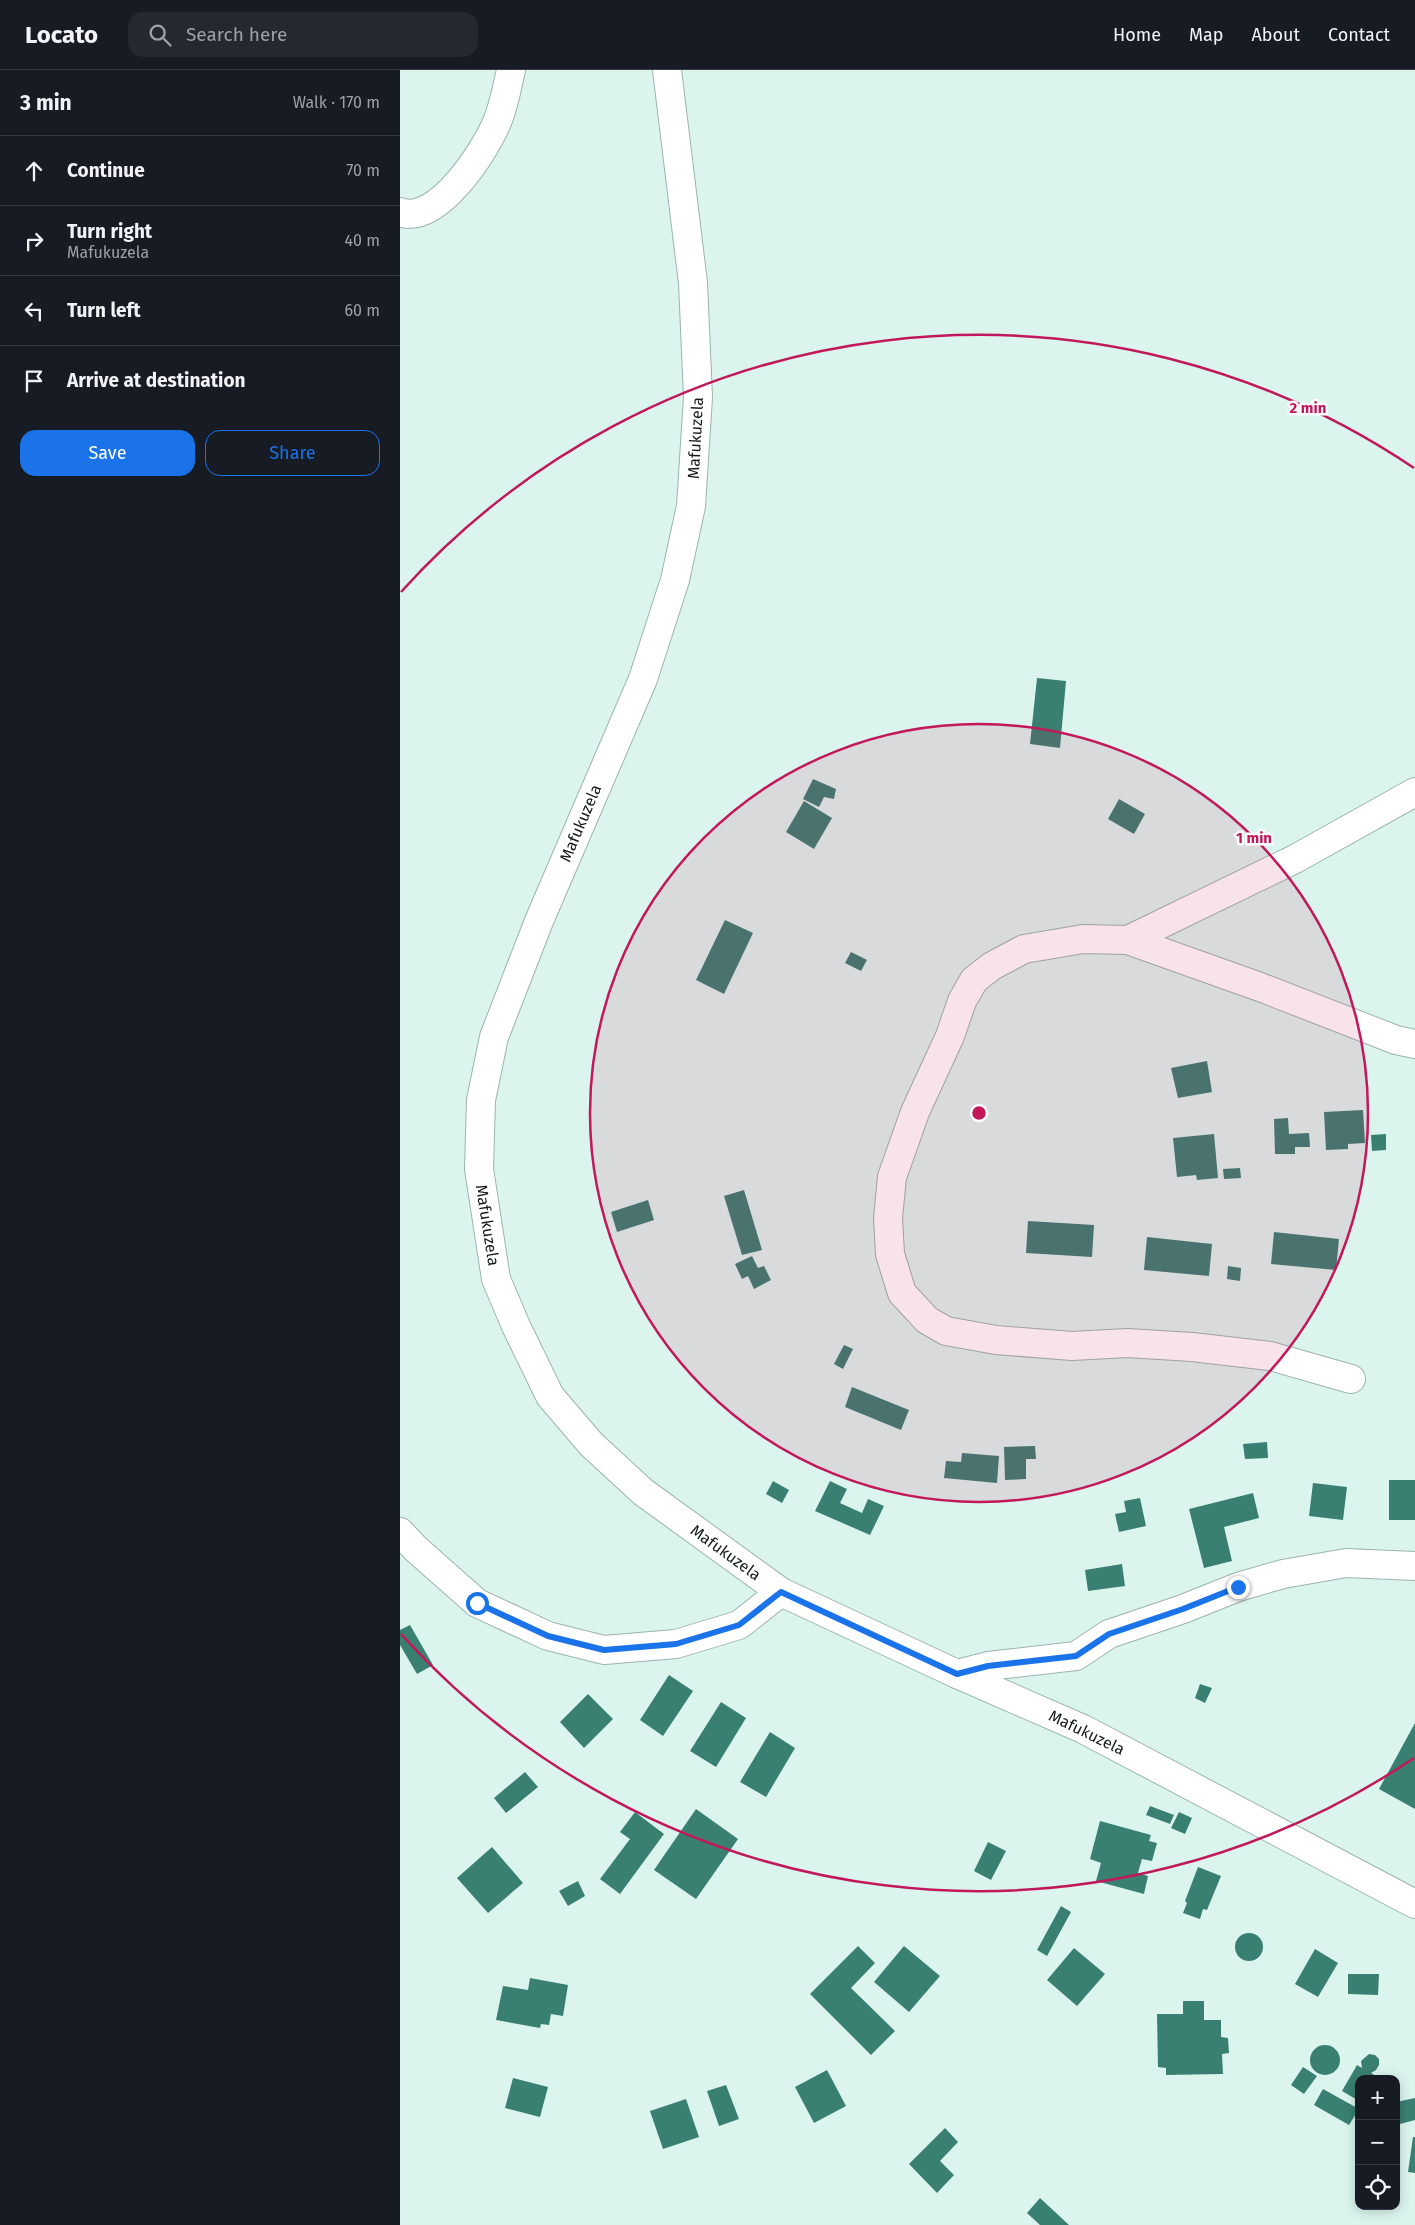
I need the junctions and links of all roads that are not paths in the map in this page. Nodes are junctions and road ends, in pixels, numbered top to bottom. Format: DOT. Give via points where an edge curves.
graph roads {
  1 [pos="511,70"];
  2 [pos="668,70"];
  3 [pos="400,212"];
  4 [pos="1415,792"];
  5 [pos="1128,940"];
  6 [pos="1415,1044"];
  7 [pos="1351,1379"];
  8 [pos="400,1532"];
  9 [pos="1415,1566"];
  10 [pos="781,1592"];
  11 [pos="957,1674"];
  12 [pos="1415,1904"];
  1 -- 3 [label="street" via="497,122 451,192 434,206 408,215"];
  2 -- 10 [label="street, Mafukuzela" via="693,282 698,397 691,506 675,580 643,680 539,921 494,1038 481,1100 479,1169 496,1279 550,1396 591,1444 643,1492"];
  4 -- 5 [label="street" via="1295,859"];
  5 -- 6 [label="street" via="1396,1040"];
  5 -- 7 [label="street" via="1083,939 1024,949 974,980 915,1112 892,1177 888,1218 890,1254 902,1293 927,1320 946,1331 969,1336 1072,1346 1127,1343 1192,1347 1270,1356"];
  8 -- 10 [label="street" via="477,1603 548,1636 604,1650 676,1644 739,1625"];
  9 -- 11 [label="street" via="1346,1563 1283,1574 1109,1634 1076,1656 988,1666"];
  10 -- 11 [label="street, Mafukuzela"];
  11 -- 12 [label="street, Mafukuzela" via="1084,1729"];
}
